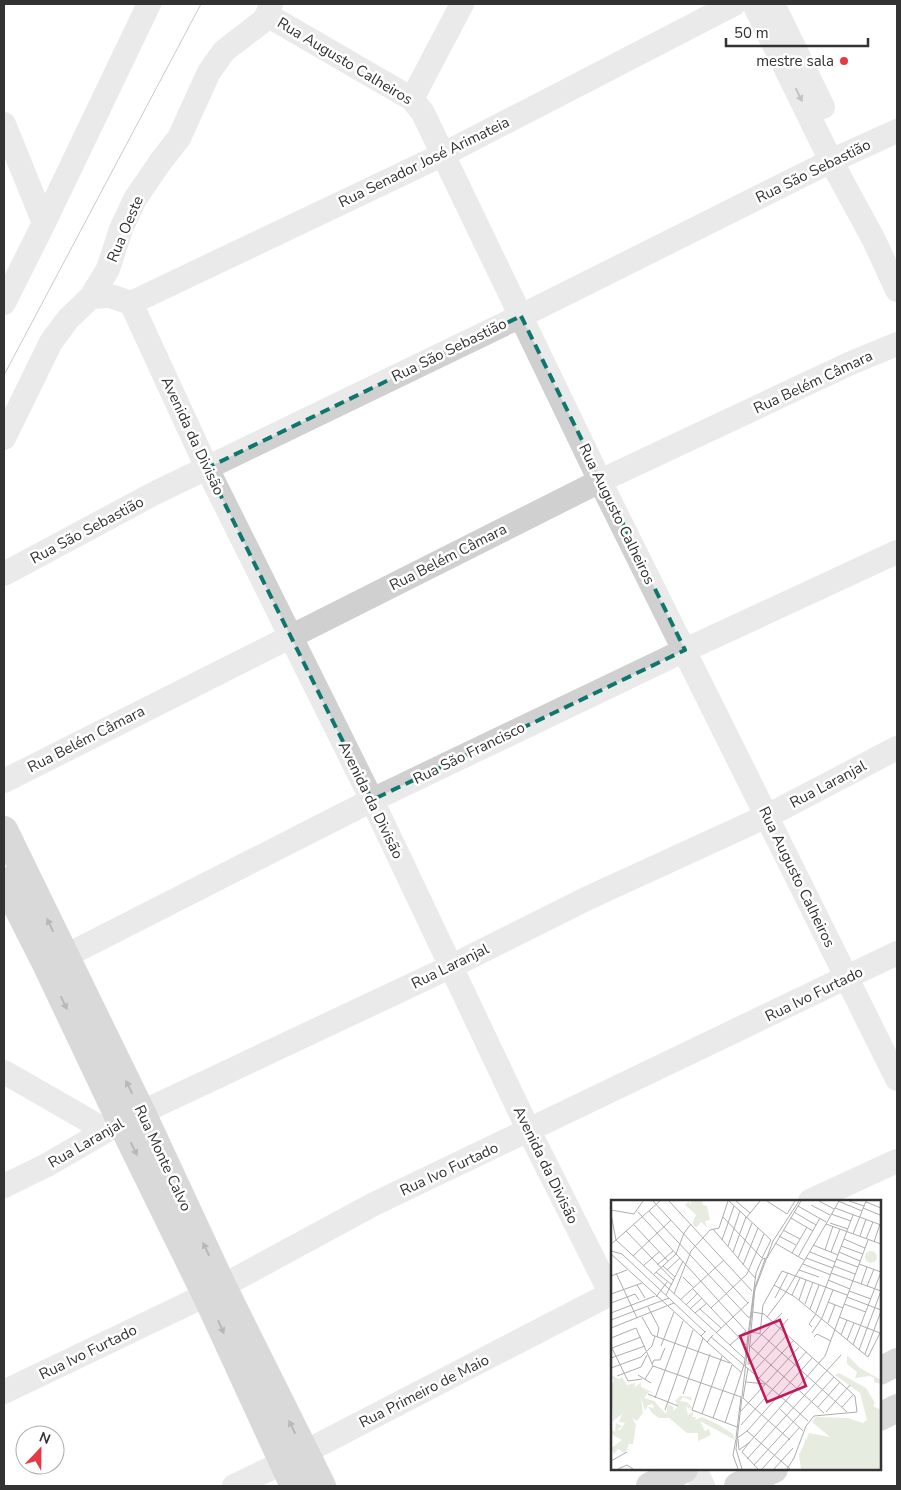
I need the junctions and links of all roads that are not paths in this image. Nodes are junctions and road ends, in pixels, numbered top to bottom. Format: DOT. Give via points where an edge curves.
graph roads {
  1 [pos="149,4"];
  2 [pos="462,4"];
  3 [pos="734,4"];
  4 [pos="754,4"];
  5 [pos="773,4"];
  6 [pos="269,9"];
  7 [pos="412,99"];
  8 [pos="4,124"];
  9 [pos="897,130"];
  10 [pos="444,154"];
  11 [pos="838,158"];
  12 [pos="44,223"];
  13 [pos="897,254"];
  14 [pos="897,290"];
  15 [pos="110,299"];
  16 [pos="4,303"];
  17 [pos="521,316"];
  18 [pos="897,344"];
  19 [pos="4,438"];
  20 [pos="207,468"];
  21 [pos="600,481"];
  22 [pos="897,552"];
  23 [pos="4,574"];
  24 [pos="290,637"];
  25 [pos="685,650"];
  26 [pos="897,748"];
  27 [pos="4,781"];
  28 [pos="372,800"];
  29 [pos="767,816"];
  30 [pos="4,830"];
  31 [pos="4,881"];
  32 [pos="897,953"];
  33 [pos="56,961"];
  34 [pos="450,967"];
  35 [pos="847,978"];
  36 [pos="4,1072"];
  37 [pos="897,1079"];
  38 [pos="122,1121"];
  39 [pos="529,1131"];
  40 [pos="897,1161"];
  41 [pos="4,1186"];
  42 [pos="812,1200"];
  43 [pos="214,1290"];
  44 [pos="611,1293"];
  45 [pos="611,1296"];
  46 [pos="897,1362"];
  47 [pos="881,1370"];
  48 [pos="4,1392"];
  49 [pos="897,1408"];
  50 [pos="881,1416"];
  51 [pos="294,1457"];
  52 [pos="682,1470"];
  53 [pos="695,1470"];
  54 [pos="772,1470"];
  55 [pos="234,1486"];
  56 [pos="294,1486"];
  57 [pos="322,1486"];
  58 [pos="650,1486"];
  59 [pos="703,1486"];
  60 [pos="738,1486"];
  1 -- 12 [label="street"];
  2 -- 7 [label="street"];
  3 -- 10 [label="street, Rua Senador José Arimateia"];
  4 -- 11 [label="street, one-way"];
  5 -- 11 [label="street"];
  6 -- 7 [label="street, Rua Augusto Calheiros"];
  6 -- 15 [label="street, Rua Oeste" via="255,28 224,51 209,72 179,138 136,199 108,269"];
  7 -- 10 [label="street, Rua Augusto Calheiros"];
  8 -- 12 [label="street"];
  9 -- 11 [label="street, Rua São Sebastião"];
  10 -- 15 [label="street, Rua Senador José Arimateia"];
  10 -- 17 [label="street, Rua Augusto Calheiros"];
  11 -- 13 [label="street"];
  11 -- 14 [label="street"];
  11 -- 17 [label="street, Rua São Sebastião"];
  12 -- 16 [label="street"];
  15 -- 19 [label="street, Rua Oeste" via="68,319 51,342"];
  15 -- 20 [label="street, Avenida da Divisão"];
  17 -- 20 [label="street, Rua São Sebastião"];
  17 -- 21 [label="street, Rua Augusto Calheiros"];
  18 -- 21 [label="street, Rua Belém Câmara"];
  20 -- 23 [label="street, Rua São Sebastião"];
  20 -- 24 [label="street, Avenida da Divisão"];
  21 -- 24 [label="street, Rua Belém Câmara"];
  21 -- 25 [label="street, Rua Augusto Calheiros"];
  22 -- 25 [label="street, Rua São Francisco"];
  24 -- 27 [label="street, Rua Belém Câmara"];
  24 -- 28 [label="street, Avenida da Divisão"];
  25 -- 28 [label="street, Rua São Francisco"];
  25 -- 29 [label="street, Rua Augusto Calheiros"];
  26 -- 29 [label="street, Rua Laranjal"];
  28 -- 33 [label="street, Rua São Francisco"];
  28 -- 34 [label="street, Avenida da Divisão"];
  29 -- 34 [label="street, Rua Laranjal" via="588,898"];
  29 -- 35 [label="street, Rua Augusto Calheiros"];
  33 -- 30 [label="main road, Rua Monte Calvo, one-way"];
  31 -- 33 [label="main road, Rua Monte Calvo"];
  32 -- 35 [label="street, Rua Ivo Furtado"];
  33 -- 38 [label="main road, Rua Monte Calvo"];
  34 -- 38 [label="street, Rua Laranjal"];
  34 -- 39 [label="street, Avenida da Divisão"];
  35 -- 37 [label="street, Rua Augusto Calheiros"];
  35 -- 39 [label="street, Rua Ivo Furtado"];
  36 -- 38 [label="street"];
  38 -- 41 [label="street, Rua Laranjal"];
  38 -- 43 [label="main road, Rua Monte Calvo"];
  39 -- 43 [label="street, Rua Ivo Furtado" via="372,1205"];
  39 -- 44 [label="street, Avenida da Divisão"];
  40 -- 42 [label="street"];
  43 -- 48 [label="street, Rua Ivo Furtado"];
  43 -- 51 [label="main road, Rua Monte Calvo"];
  45 -- 51 [label="street, Rua Primeiro de Maio"];
  46 -- 47 [label="main road"];
  49 -- 50 [label="main road"];
  51 -- 55 [label="street, Rua Primeiro de Maio"];
  51 -- 56 [label="main road, Rua Monte Calvo"];
  51 -- 57 [label="main road, Rua Monte Calvo"];
  52 -- 58 [label="main road"];
  53 -- 59 [label="street"];
  54 -- 60 [label="main road"];
}
